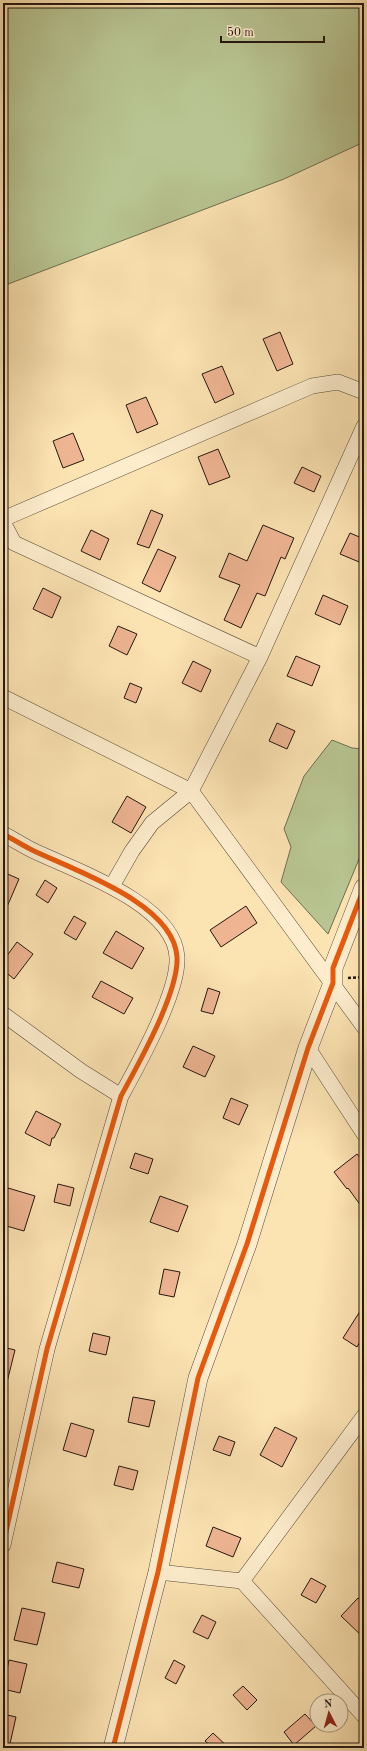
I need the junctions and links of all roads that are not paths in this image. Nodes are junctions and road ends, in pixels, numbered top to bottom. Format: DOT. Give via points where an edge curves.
graph roads {
  1 [pos="364,392"];
  2 [pos="364,426"];
  3 [pos="3,520"];
  4 [pos="260,657"];
  5 [pos="3,697"];
  6 [pos="191,791"];
  7 [pos="3,834"];
  8 [pos="112,886"];
  9 [pos="364,888"];
  10 [pos="333,983"];
  11 [pos="3,1014"];
  12 [pos="364,1027"];
  13 [pos="308,1048"];
  14 [pos="121,1096"];
  15 [pos="364,1134"];
  16 [pos="364,1417"];
  17 [pos="3,1545"];
  18 [pos="158,1572"];
  19 [pos="242,1581"];
  20 [pos="364,1716"];
  21 [pos="113,1748"];
  1 -- 3 [label="street" via="338,382 312,386"];
  2 -- 4 [label="street"];
  3 -- 4 [label="street" via="14,542"];
  4 -- 6 [label="street"];
  5 -- 6 [label="street"];
  6 -- 8 [label="street" via="152,823"];
  6 -- 10 [label="street"];
  7 -- 8 [label="street"];
  8 -- 14 [label="street" via="142,905 168,931 177,957 172,989 140,1063"];
  9 -- 10 [label="street" via="333,968"];
  10 -- 12 [label="street"];
  10 -- 13 [label="street"];
  11 -- 14 [label="street" via="80,1071"];
  13 -- 15 [label="street"];
  13 -- 18 [label="street" via="247,1244 198,1378"];
  14 -- 17 [label="street" via="47,1349"];
  16 -- 19 [label="street"];
  18 -- 19 [label="street"];
  18 -- 21 [label="street"];
  19 -- 20 [label="street"];
}
